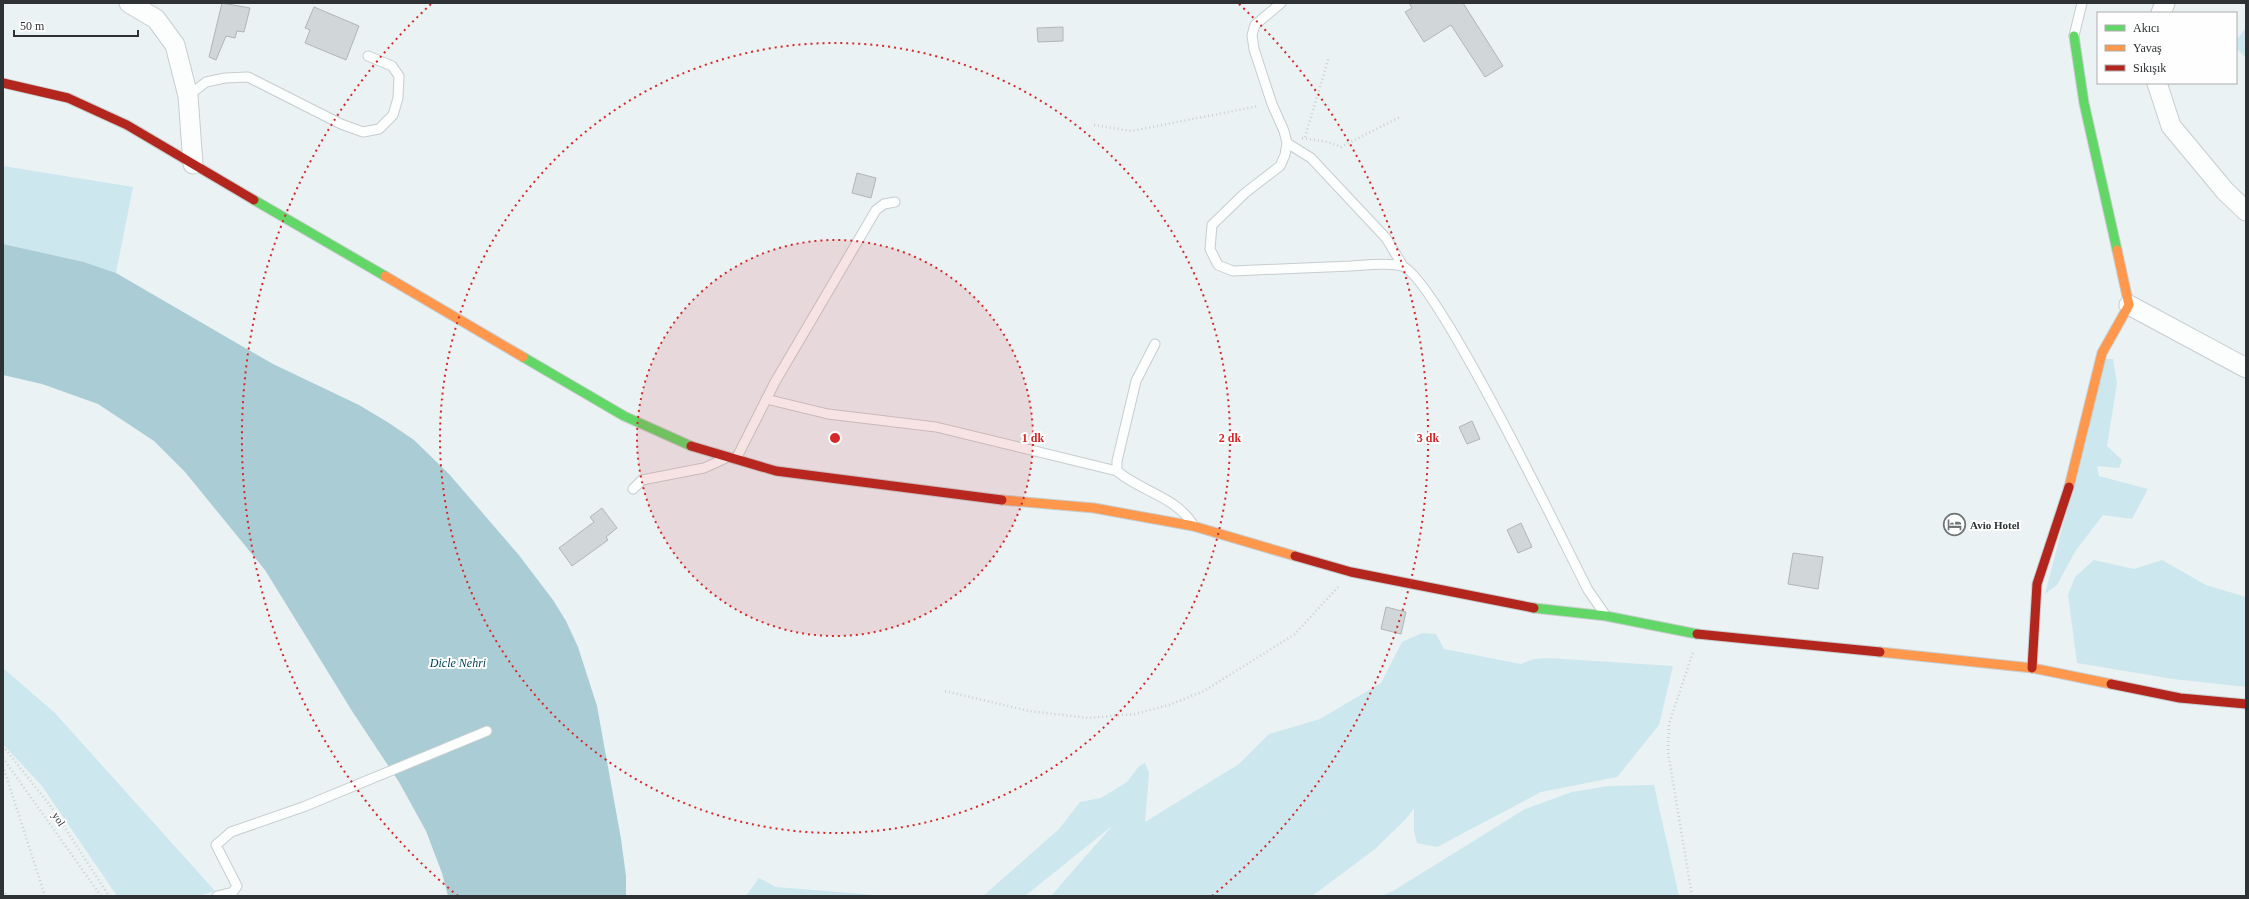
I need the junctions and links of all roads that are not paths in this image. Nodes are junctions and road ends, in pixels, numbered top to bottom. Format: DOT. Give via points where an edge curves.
graph roads {
  1 [pos="128,3"];
  2 [pos="1281,3"];
  3 [pos="2082,3"];
  4 [pos="2074,36"];
  5 [pos="368,56"];
  6 [pos="3,83"];
  7 [pos="2157,84"];
  8 [pos="188,96"];
  9 [pos="1287,144"];
  10 [pos="193,164"];
  11 [pos="895,202"];
  12 [pos="2246,211"];
  13 [pos="1403,266"];
  14 [pos="2130,305"];
  15 [pos="1155,344"];
  16 [pos="2246,368"];
  17 [pos="766,399"];
  18 [pos="733,458"];
  19 [pos="1117,471"];
  20 [pos="633,489"];
  21 [pos="1193,526"];
  22 [pos="1606,616"];
  23 [pos="2032,668"];
  24 [pos="2246,704"];
  25 [pos="487,731"];
  26 [pos="217,896"];
  1 -- 8 [label="street" via="156,19 175,45"];
  2 -- 9 [label="lane" via="1255,25 1252,35 1254,49"];
  3 -- 4 [label="lane"];
  4 -- 14 [label="street" via="2084,103"];
  5 -- 8 [label="lane" via="392,66 399,76 398,98 393,115 379,129 363,132 341,124 248,77 206,82"];
  6 -- 10 [label="street" via="68,98 127,125"];
  7 -- 12 [label="street" via="2172,126 2225,191"];
  8 -- 10 [label="street"];
  9 -- 13 [label="lane" via="1311,158 1386,238"];
  9 -- 13 [label="lane" via="1280,166 1245,193 1212,225 1210,249 1218,266 1233,271"];
  10 -- 18 [label="street" via="624,416 694,447"];
  11 -- 17 [label="lane" via="884,204 876,210"];
  13 -- 22 [label="lane" via="1419,280 1451,329 1512,438 1588,590"];
  14 -- 16 [label="street"];
  14 -- 23 [label="street" via="2102,353 2073,475 2037,584"];
  15 -- 19 [label="lane" via="1136,381 1117,461"];
  17 -- 18 [label="lane"];
  17 -- 19 [label="lane" via="828,414 936,427"];
  18 -- 20 [label="lane" via="704,468 642,480"];
  18 -- 21 [label="street" via="776,471 974,497 1094,508"];
  19 -- 21 [label="lane" via="1127,480 1174,504 1184,512"];
  21 -- 22 [label="street" via="1351,572 1519,606"];
  22 -- 23 [label="street" via="1699,634"];
  23 -- 24 [label="street" via="2180,698"];
  25 -- 26 [label="lane" via="303,807 232,832 216,845 237,886 233,892"];
}
